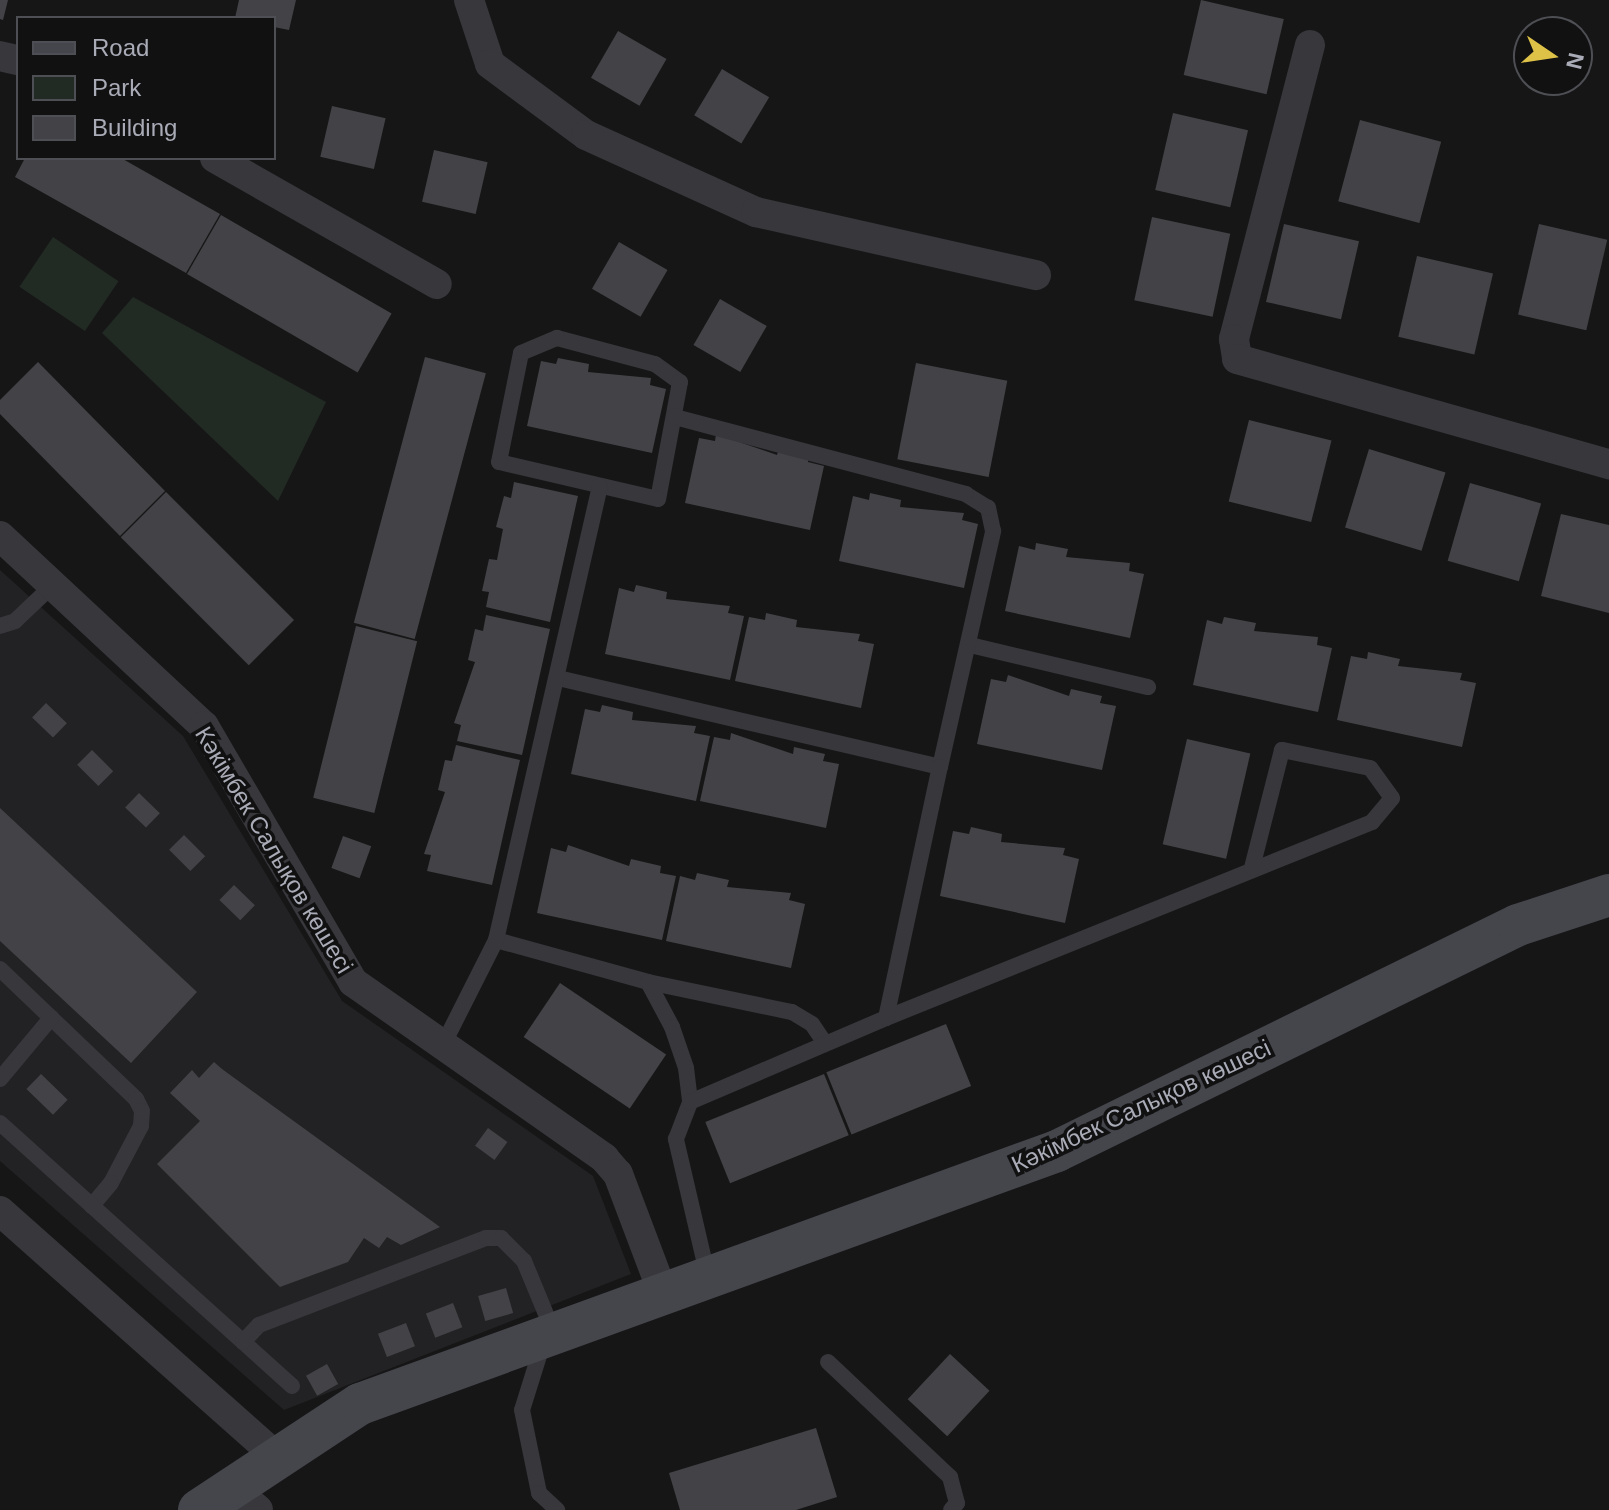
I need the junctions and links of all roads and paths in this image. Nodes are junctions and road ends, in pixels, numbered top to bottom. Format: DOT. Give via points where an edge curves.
graph roads {
  1 [pos="469,0"];
  2 [pos="1310,45"];
  3 [pos="219,160"];
  4 [pos="1036,275"];
  5 [pos="437,284"];
  6 [pos="674,417"];
  7 [pos="1609,464"];
  8 [pos="600,487"];
  9 [pos="0,536"];
  10 [pos="53,585"];
  11 [pos="0,626"];
  12 [pos="970,645"];
  13 [pos="558,678"];
  14 [pos="1148,687"];
  15 [pos="940,767"];
  16 [pos="1252,868"];
  17 [pos="1609,895"];
  18 [pos="496,940"];
  19 [pos="0,969"];
  20 [pos="648,982"];
  21 [pos="51,1018"];
  22 [pos="886,1018"];
  23 [pos="824,1042"];
  24 [pos="442,1047"];
  25 [pos="0,1079"];
  26 [pos="690,1102"];
  27 [pos="0,1123"];
  28 [pos="92,1206"];
  29 [pos="0,1211"];
  30 [pos="708,1277"];
  31 [pos="664,1296"];
  32 [pos="550,1332"];
  33 [pos="243,1342"];
  34 [pos="828,1362"];
  35 [pos="292,1386"];
  36 [pos="278,1458"];
  37 [pos="230,1503"];
  38 [pos="557,1510"];
  39 [pos="951,1510"];
  1 -- 4 [label="street" via="490,64 586,135 756,212"];
  2 -- 7 [label="street" via="1234,339 1237,359"];
  3 -- 5 [label="street"];
  6 -- 8 [label="lane" via="658,499"];
  6 -- 8 [label="lane" via="680,382 655,364 557,338 521,353 499,462"];
  6 -- 12 [label="lane" via="966,494 988,508 993,531"];
  8 -- 13 [label="lane"];
  9 -- 10 [label="street, Кәкімбек Салықов көшесі"];
  10 -- 11 [label="lane" via="15,621"];
  10 -- 24 [label="street, Кәкімбек Салықов көшесі" via="204,726 353,982"];
  12 -- 14 [label="lane"];
  12 -- 15 [label="lane"];
  13 -- 15 [label="lane"];
  13 -- 18 [label="lane"];
  15 -- 22 [label="lane"];
  16 -- 16 [label="lane" via="1372,822 1392,798 1370,768 1282,750"];
  16 -- 22 [label="lane"];
  17 -- 30 [label="street, Кәкімбек Салықов көшесі" via="1518,925 1057,1151"];
  18 -- 20 [label="lane"];
  18 -- 24 [label="lane"];
  19 -- 21 [label="lane"];
  20 -- 23 [label="lane" via="792,1012 812,1024"];
  20 -- 26 [label="lane" via="672,1027 686,1068"];
  21 -- 25 [label="lane"];
  21 -- 28 [label="lane" via="136,1099 142,1111 111,1183"];
  22 -- 23 [label="lane"];
  23 -- 26 [label="lane"];
  24 -- 31 [label="street, Кәкімбек Салықов көшесі" via="611,1166"];
  26 -- 30 [label="lane" via="676,1139"];
  27 -- 28 [label="lane"];
  28 -- 33 [label="lane"];
  29 -- 36 [label="street"];
  30 -- 31 [label="street, Кәкімбек Салықов көшесі"];
  31 -- 32 [label="street, Кәкімбек Салықов көшесі"];
  32 -- 33 [label="lane" via="524,1261 501,1238 486,1238 259,1325"];
  32 -- 36 [label="street, Кәкімбек Салықов көшесі" via="360,1404"];
  32 -- 38 [label="lane" via="522,1410 539,1493"];
  33 -- 35 [label="lane"];
  34 -- 39 [label="lane" via="950,1477 957,1503"];
  36 -- 37 [label="street, Кәкімбек Салықов көшесі"];
}
